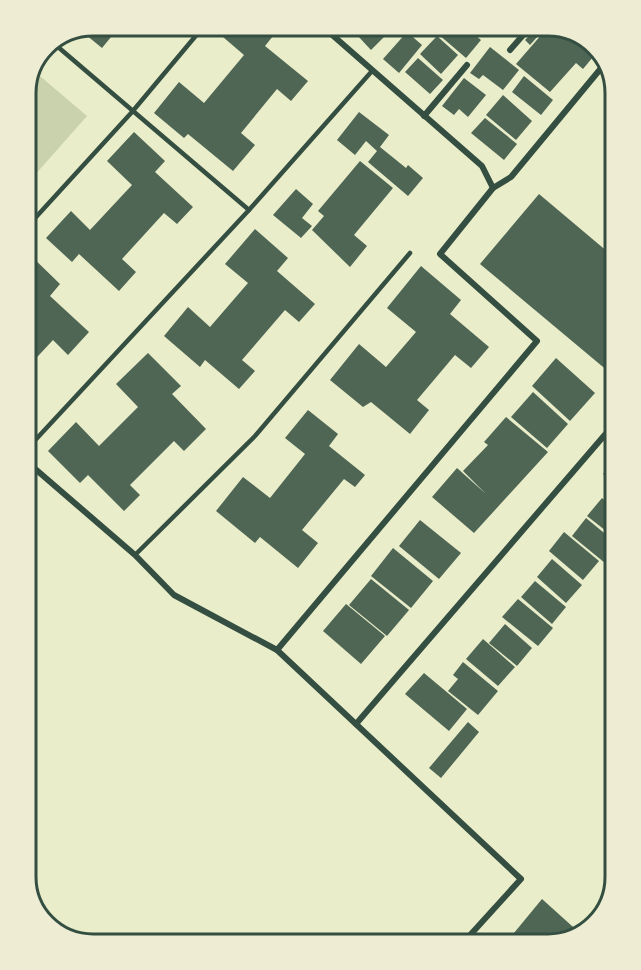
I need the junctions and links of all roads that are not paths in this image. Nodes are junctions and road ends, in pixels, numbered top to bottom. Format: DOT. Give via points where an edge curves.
graph roads {
  1 [pos="196,36"];
  2 [pos="333,36"];
  3 [pos="522,36"];
  4 [pos="59,48"];
  5 [pos="510,50"];
  6 [pos="467,65"];
  7 [pos="600,69"];
  8 [pos="372,71"];
  9 [pos="132,112"];
  10 [pos="424,116"];
  11 [pos="493,188"];
  12 [pos="249,210"];
  13 [pos="36,217"];
  14 [pos="410,253"];
  15 [pos="605,435"];
  16 [pos="36,439"];
  17 [pos="36,469"];
  18 [pos="135,555"];
  19 [pos="277,650"];
  20 [pos="356,724"];
  21 [pos="471,934"];
  1 -- 9 [label="lane"];
  2 -- 8 [label="street"];
  3 -- 5 [label="street"];
  4 -- 9 [label="lane"];
  6 -- 10 [label="street"];
  7 -- 11 [label="street" via="511,177"];
  8 -- 10 [label="street"];
  8 -- 12 [label="lane"];
  9 -- 12 [label="lane"];
  9 -- 13 [label="lane"];
  10 -- 11 [label="street" via="482,166"];
  11 -- 19 [label="street" via="440,254 537,341"];
  12 -- 16 [label="lane"];
  14 -- 18 [label="lane" via="255,436"];
  15 -- 20 [label="street"];
  17 -- 18 [label="street"];
  18 -- 19 [label="street" via="174,595"];
  19 -- 20 [label="street"];
  20 -- 21 [label="street" via="521,879"];
}
